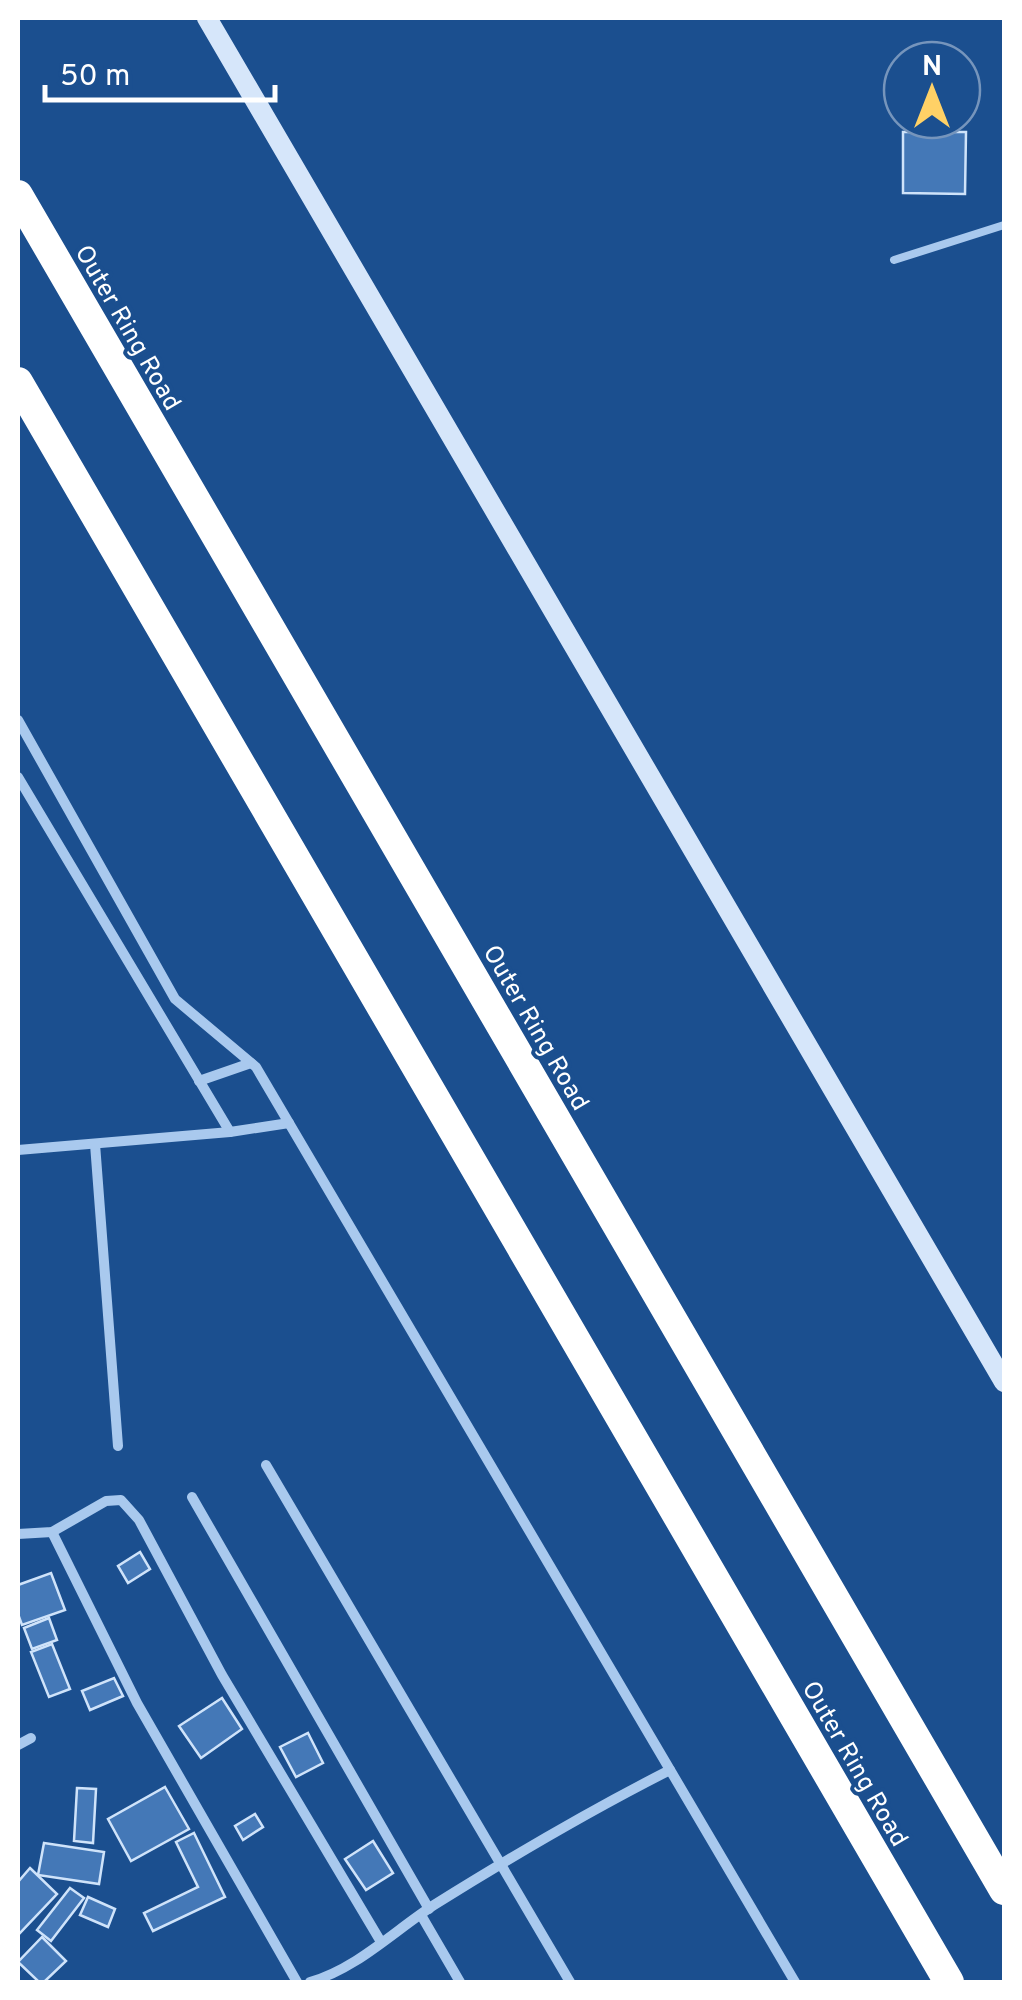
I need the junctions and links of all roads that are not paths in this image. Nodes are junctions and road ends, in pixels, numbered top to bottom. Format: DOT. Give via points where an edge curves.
graph roads {
  1 [pos="207,18"];
  2 [pos="18,195"];
  3 [pos="1004,225"];
  4 [pos="894,260"];
  5 [pos="18,382"];
  6 [pos="18,720"];
  7 [pos="18,777"];
  8 [pos="251,1064"];
  9 [pos="199,1081"];
  10 [pos="289,1123"];
  11 [pos="230,1132"];
  12 [pos="95,1144"];
  13 [pos="18,1150"];
  14 [pos="1004,1382"];
  15 [pos="118,1446"];
  16 [pos="266,1465"];
  17 [pos="192,1497"];
  18 [pos="52,1532"];
  19 [pos="18,1534"];
  20 [pos="30,1738"];
  21 [pos="18,1744"];
  22 [pos="670,1770"];
  23 [pos="501,1864"];
  24 [pos="1004,1890"];
  25 [pos="425,1912"];
  26 [pos="381,1942"];
  27 [pos="334,1979"];
  28 [pos="297,1982"];
  29 [pos="310,1982"];
  30 [pos="460,1982"];
  31 [pos="570,1982"];
  32 [pos="795,1982"];
  33 [pos="949,1982"];
  1 -- 14 [label="main road"];
  2 -- 24 [label="highway, Outer Ring Road"];
  3 -- 4 [label="lane"];
  5 -- 33 [label="highway, Outer Ring Road"];
  6 -- 8 [label="street" via="175,999"];
  7 -- 9 [label="street"];
  8 -- 9 [label="street"];
  8 -- 10 [label="street"];
  9 -- 11 [label="street"];
  10 -- 11 [label="street"];
  10 -- 22 [label="street"];
  11 -- 12 [label="street"];
  12 -- 13 [label="street"];
  12 -- 15 [label="street"];
  16 -- 23 [label="street"];
  17 -- 25 [label="street"];
  18 -- 19 [label="street"];
  18 -- 26 [label="street" via="106,1501 121,1500 139,1520 222,1675"];
  18 -- 28 [label="street" via="137,1703"];
  20 -- 21 [label="street"];
  22 -- 23 [label="street"];
  22 -- 32 [label="street"];
  23 -- 25 [label="street"];
  23 -- 31 [label="street"];
  25 -- 26 [label="street"];
  25 -- 30 [label="street"];
  26 -- 27 [label="street"];
  27 -- 29 [label="street"];
}
